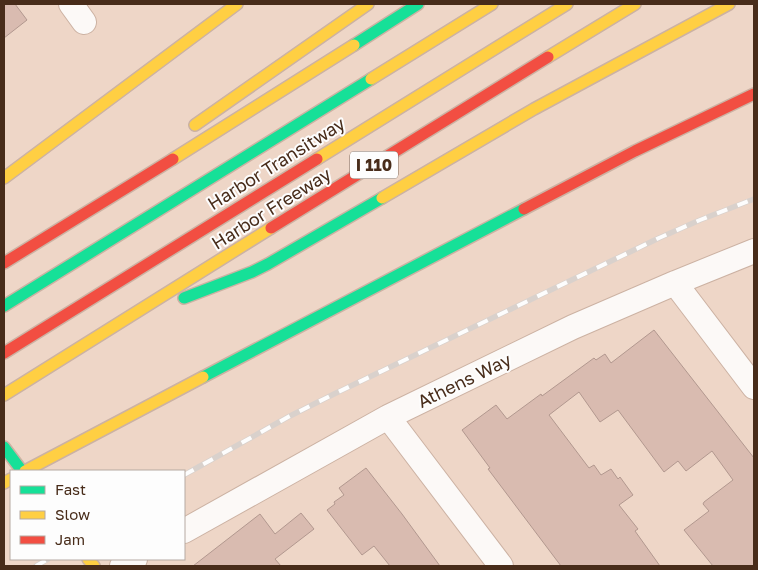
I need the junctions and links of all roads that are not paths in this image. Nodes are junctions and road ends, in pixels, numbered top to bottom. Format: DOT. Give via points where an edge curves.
graph roads {
  1 [pos="222,4"];
  2 [pos="237,4"];
  3 [pos="368,4"];
  4 [pos="418,4"];
  5 [pos="492,4"];
  6 [pos="567,4"];
  7 [pos="635,4"];
  8 [pos="729,4"];
  9 [pos="754,94"];
  10 [pos="75,124"];
  11 [pos="182,134"];
  12 [pos="4,178"];
  13 [pos="109,185"];
  14 [pos="754,251"];
  15 [pos="4,259"];
  16 [pos="4,263"];
  17 [pos="675,283"];
  18 [pos="4,306"];
  19 [pos="113,328"];
  20 [pos="4,353"];
  21 [pos="754,387"];
  22 [pos="4,395"];
  23 [pos="388,417"];
  24 [pos="4,448"];
  25 [pos="23,470"];
  26 [pos="26,470"];
  27 [pos="185,530"];
  28 [pos="133,560"];
  29 [pos="122,566"];
  30 [pos="501,566"];
  1 -- 10 [label="main road"];
  2 -- 10 [label="main road"];
  3 -- 11 [label="main road"];
  4 -- 16 [label="main road"];
  5 -- 18 [label="main road, Harbor Transitway"];
  6 -- 20 [label="main road, Harbor Transitway"];
  7 -- 19 [label="main road, Harbor Freeway / I 110"];
  8 -- 19 [label="main road" via="534,109 268,264"];
  9 -- 26 [label="main road" via="635,151"];
  10 -- 12 [label="main road"];
  13 -- 15 [label="main road"];
  14 -- 17 [label="street, Athens Way"];
  17 -- 21 [label="street"];
  17 -- 23 [label="street, Athens Way" via="573,327"];
  19 -- 22 [label="main road, Harbor Freeway / I 110"];
  23 -- 27 [label="street, Athens Way"];
  23 -- 30 [label="street"];
  24 -- 25 [label="main road"];
  28 -- 29 [label="street"];
}
